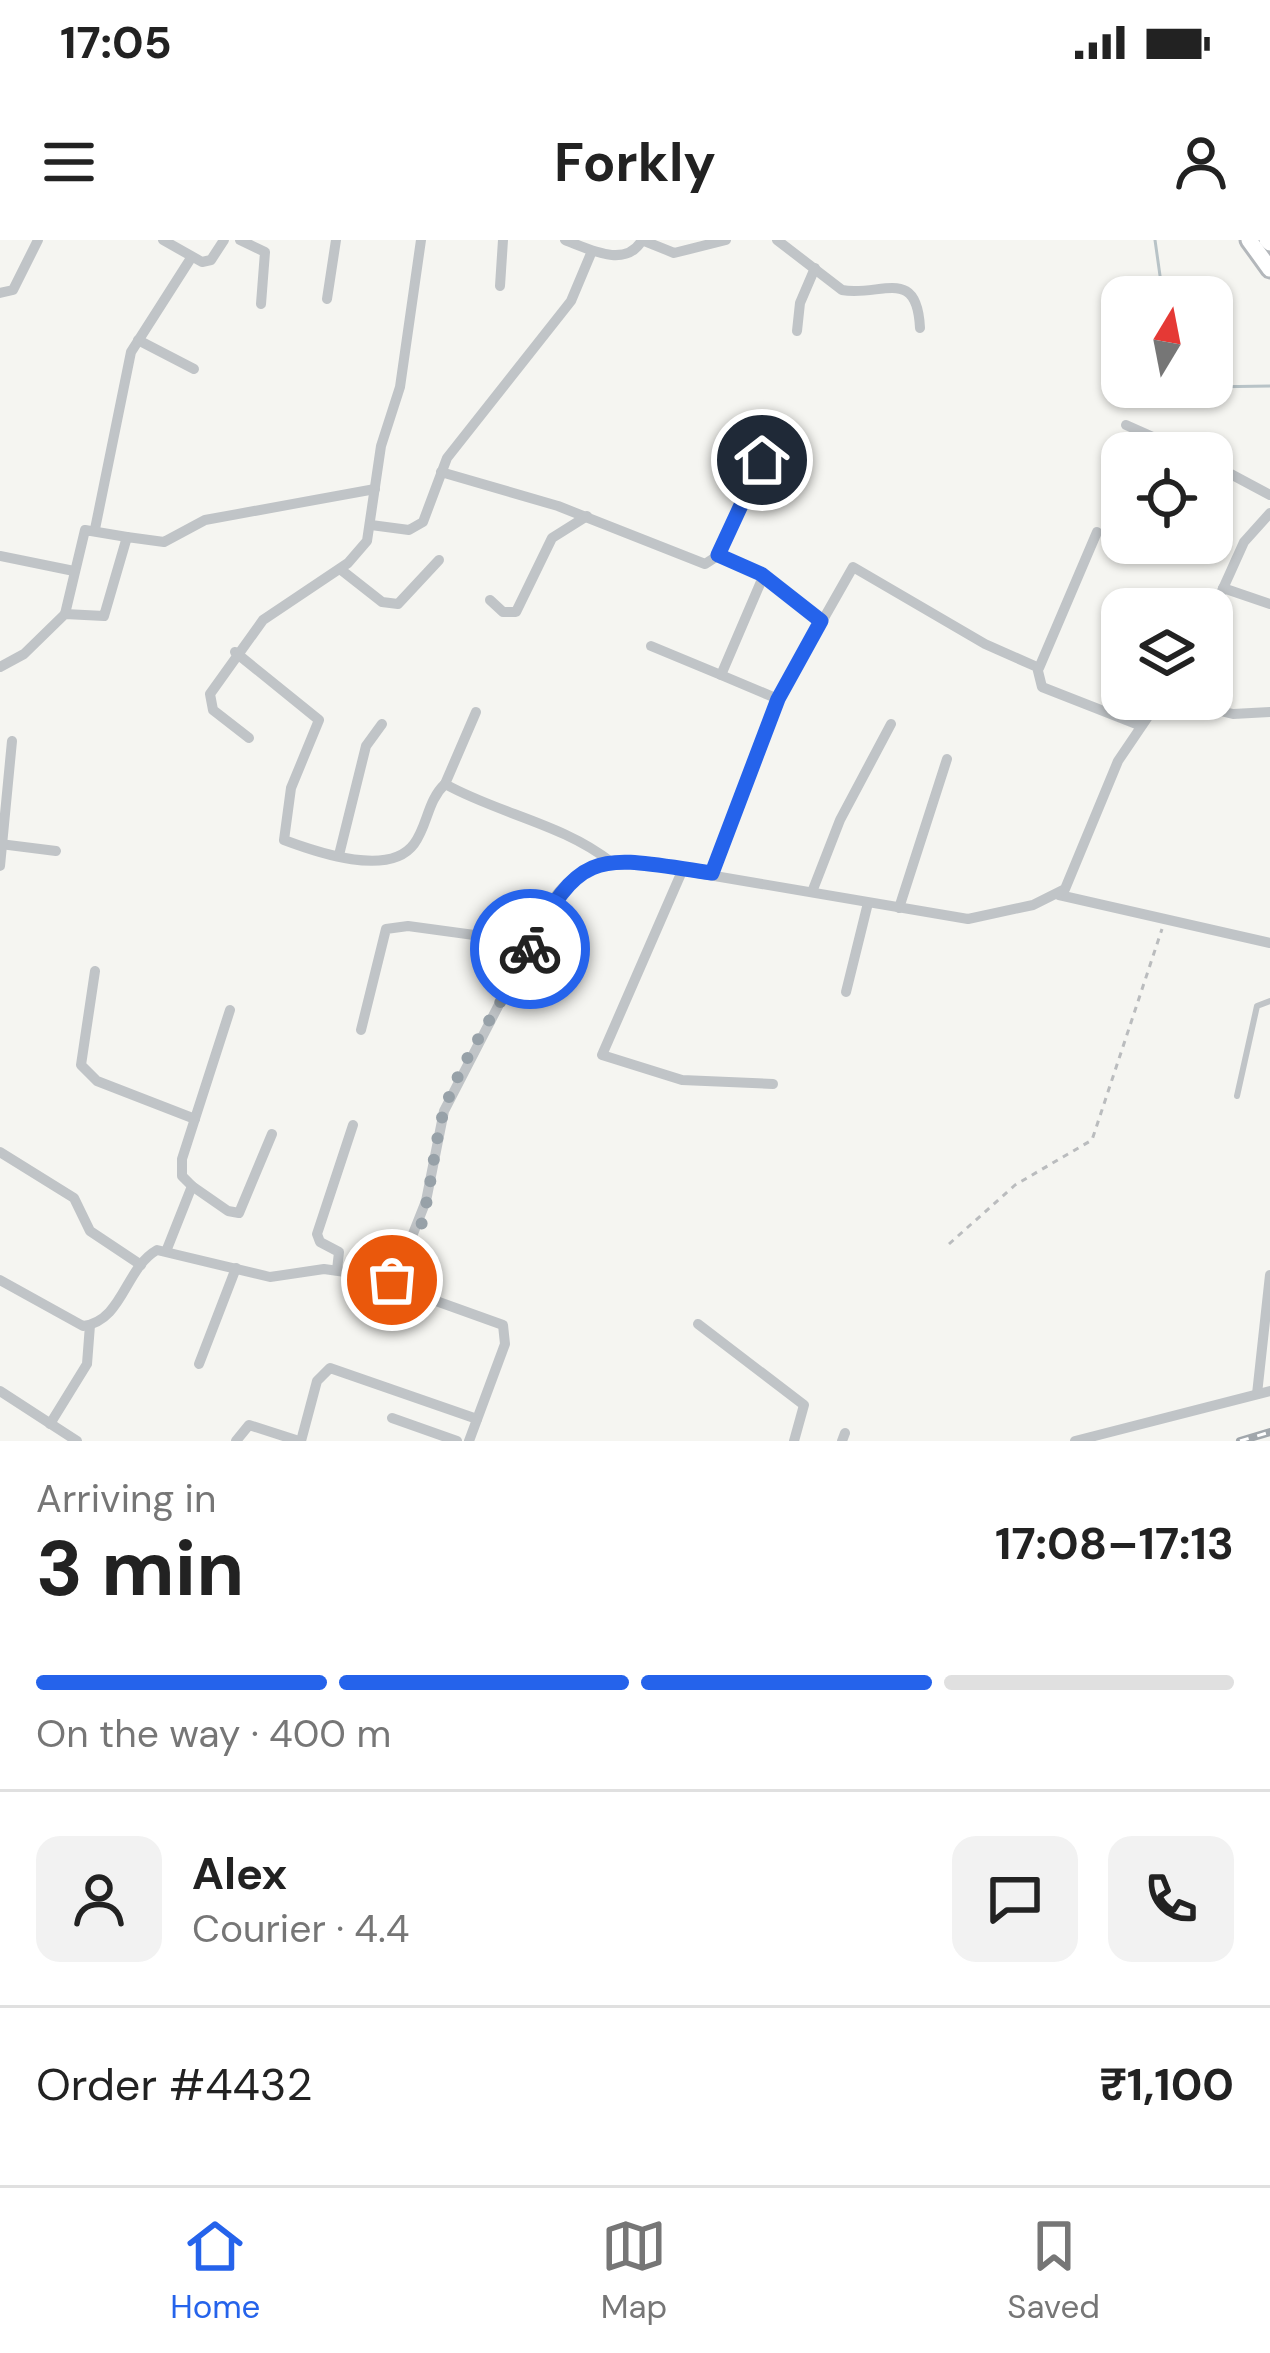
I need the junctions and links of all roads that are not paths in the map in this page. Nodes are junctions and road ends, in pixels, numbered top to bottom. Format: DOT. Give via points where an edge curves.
graph roads {
  1 [pos="38,240"];
  2 [pos="163,240"];
  3 [pos="224,240"];
  4 [pos="240,240"];
  5 [pos="336,240"];
  6 [pos="421,240"];
  7 [pos="503,240"];
  8 [pos="565,240"];
  9 [pos="726,240"];
  10 [pos="777,240"];
  11 [pos="1249,240"];
  12 [pos="592,250"];
  13 [pos="191,258"];
  14 [pos="815,268"];
  15 [pos="1270,269"];
  16 [pos="500,286"];
  17 [pos="0,293"];
  18 [pos="327,299"];
  19 [pos="261,304"];
  20 [pos="920,328"];
  21 [pos="797,331"];
  22 [pos="138,340"];
  23 [pos="194,369"];
  24 [pos="1126,425"];
  25 [pos="1142,432"];
  26 [pos="762,460"];
  27 [pos="441,472"];
  28 [pos="1233,475"];
  29 [pos="376,489"];
  30 [pos="1270,495"];
  31 [pos="1270,513"];
  32 [pos="586,516"];
  33 [pos="371,525"];
  34 [pos="95,529"];
  35 [pos="1097,532"];
  36 [pos="127,537"];
  37 [pos="718,555"];
  38 [pos="0,556"];
  39 [pos="439,560"];
  40 [pos="340,569"];
  41 [pos="74,572"];
  42 [pos="763,577"];
  43 [pos="1223,588"];
  44 [pos="1233,592"];
  45 [pos="490,600"];
  46 [pos="1270,604"];
  47 [pos="65,614"];
  48 [pos="821,621"];
  49 [pos="651,646"];
  50 [pos="235,652"];
  51 [pos="0,668"];
  52 [pos="1039,668"];
  53 [pos="721,675"];
  54 [pos="778,699"];
  55 [pos="476,712"];
  56 [pos="1233,712"];
  57 [pos="1270,712"];
  58 [pos="1142,720"];
  59 [pos="382,724"];
  60 [pos="891,724"];
  61 [pos="1139,724"];
  62 [pos="249,738"];
  63 [pos="12,741"];
  64 [pos="947,759"];
  65 [pos="445,784"];
  66 [pos="2,844"];
  67 [pos="56,851"];
  68 [pos="339,855"];
  69 [pos="611,862"];
  70 [pos="0,866"];
  71 [pos="683,869"];
  72 [pos="712,873"];
  73 [pos="812,892"];
  74 [pos="1059,895"];
  75 [pos="868,902"];
  76 [pos="899,908"];
  77 [pos="533,943"];
  78 [pos="1270,943"];
  79 [pos="95,971"];
  80 [pos="846,992"];
  81 [pos="1270,1001"];
  82 [pos="230,1010"];
  83 [pos="361,1030"];
  84 [pos="773,1084"];
  85 [pos="1237,1096"];
  86 [pos="195,1119"];
  87 [pos="353,1125"];
  88 [pos="272,1134"];
  89 [pos="0,1152"];
  90 [pos="192,1186"];
  91 [pos="167,1249"];
  92 [pos="141,1264"];
  93 [pos="236,1268"];
  94 [pos="337,1270"];
  95 [pos="1270,1275"];
  96 [pos="394,1279"];
  97 [pos="0,1280"];
  98 [pos="698,1324"];
  99 [pos="90,1325"];
  100 [pos="199,1364"];
  101 [pos="0,1391"];
  102 [pos="1263,1392"];
  103 [pos="392,1418"];
  104 [pos="477,1419"];
  105 [pos="50,1424"];
  106 [pos="77,1441"];
  107 [pos="236,1441"];
  108 [pos="300,1441"];
  109 [pos="457,1441"];
  110 [pos="469,1441"];
  111 [pos="794,1441"];
  112 [pos="1076,1441"];
  1 -- 17 [label="street" via="20,281"];
  2 -- 13 [label="street"];
  3 -- 13 [label="street" via="212,260"];
  4 -- 19 [label="street" via="266,252"];
  5 -- 18 [label="street"];
  6 -- 29 [label="street"];
  7 -- 16 [label="street"];
  8 -- 12 [label="street"];
  9 -- 12 [label="street" via="674,253 642,240 622,256"];
  10 -- 14 [label="street"];
  11 -- 15 [label="main road"];
  12 -- 27 [label="street" via="571,301"];
  13 -- 22 [label="street"];
  14 -- 20 [label="street" via="842,290 904,290 916,302"];
  14 -- 21 [label="street"];
  22 -- 23 [label="street"];
  22 -- 34 [label="street" via="125,370"];
  24 -- 25 [label="street"];
  26 -- 37 [label="street"];
  27 -- 32 [label="street"];
  27 -- 33 [label="street" via="416,529"];
  28 -- 30 [label="street"];
  29 -- 33 [label="street"];
  29 -- 36 [label="street" via="205,520 164,542"];
  31 -- 43 [label="street" via="1244,542"];
  32 -- 37 [label="street" via="697,562"];
  32 -- 45 [label="street" via="552,538 516,612"];
  33 -- 40 [label="street" via="363,549"];
  34 -- 36 [label="street"];
  34 -- 41 [label="street" via="82,536"];
  35 -- 52 [label="street"];
  36 -- 47 [label="street" via="107,612 96,619"];
  37 -- 42 [label="street"];
  38 -- 41 [label="street"];
  39 -- 40 [label="street" via="405,599 390,604"];
  40 -- 50 [label="street" via="263,620"];
  41 -- 47 [label="street"];
  42 -- 48 [label="street"];
  42 -- 53 [label="street"];
  44 -- 46 [label="street"];
  47 -- 51 [label="street"];
  48 -- 52 [label="street" via="855,567"];
  48 -- 54 [label="street"];
  49 -- 53 [label="street"];
  50 -- 62 [label="street" via="210,702"];
  50 -- 68 [label="street" via="319,721 281,830 289,842"];
  52 -- 61 [label="street" via="1042,687"];
  53 -- 54 [label="street"];
  54 -- 72 [label="street"];
  55 -- 65 [label="street"];
  56 -- 57 [label="street"];
  58 -- 61 [label="street"];
  59 -- 68 [label="street" via="366,746"];
  60 -- 73 [label="street"];
  61 -- 74 [label="street"];
  63 -- 66 [label="street"];
  64 -- 76 [label="street"];
  65 -- 68 [label="street" via="405,853"];
  65 -- 69 [label="street" via="498,812 578,838"];
  66 -- 67 [label="street"];
  66 -- 70 [label="street"];
  69 -- 71 [label="street"];
  69 -- 77 [label="street" via="571,878"];
  71 -- 72 [label="street"];
  71 -- 84 [label="street" via="602,1055 682,1080"];
  72 -- 73 [label="street"];
  73 -- 75 [label="street"];
  74 -- 76 [label="street" via="980,919"];
  74 -- 78 [label="street"];
  75 -- 76 [label="street"];
  75 -- 80 [label="street"];
  77 -- 83 [label="street" via="386,929"];
  77 -- 96 [label="street" via="444,1111 426,1201"];
  79 -- 86 [label="street" via="81,1066 97,1081"];
  81 -- 85 [label="lane" via="1258,1006"];
  82 -- 86 [label="street"];
  86 -- 90 [label="street" via="180,1169"];
  87 -- 94 [label="street" via="317,1234 339,1252"];
  88 -- 90 [label="street" via="239,1213"];
  89 -- 92 [label="street" via="74,1198 90,1231"];
  90 -- 91 [label="street"];
  91 -- 92 [label="street"];
  91 -- 93 [label="street"];
  92 -- 99 [label="street" via="107,1316"];
  93 -- 94 [label="street" via="270,1277"];
  93 -- 100 [label="street"];
  94 -- 96 [label="street"];
  95 -- 102 [label="street"];
  96 -- 104 [label="street" via="503,1325 505,1344"];
  97 -- 99 [label="street" via="72,1324"];
  98 -- 111 [label="street" via="802,1403"];
  99 -- 105 [label="street" via="87,1364"];
  101 -- 105 [label="street"];
  102 -- 112 [label="street"];
  103 -- 109 [label="street"];
  104 -- 108 [label="street" via="330,1368 317,1381"];
  104 -- 110 [label="street"];
  105 -- 106 [label="street"];
  107 -- 108 [label="street" via="249,1425"];
}
